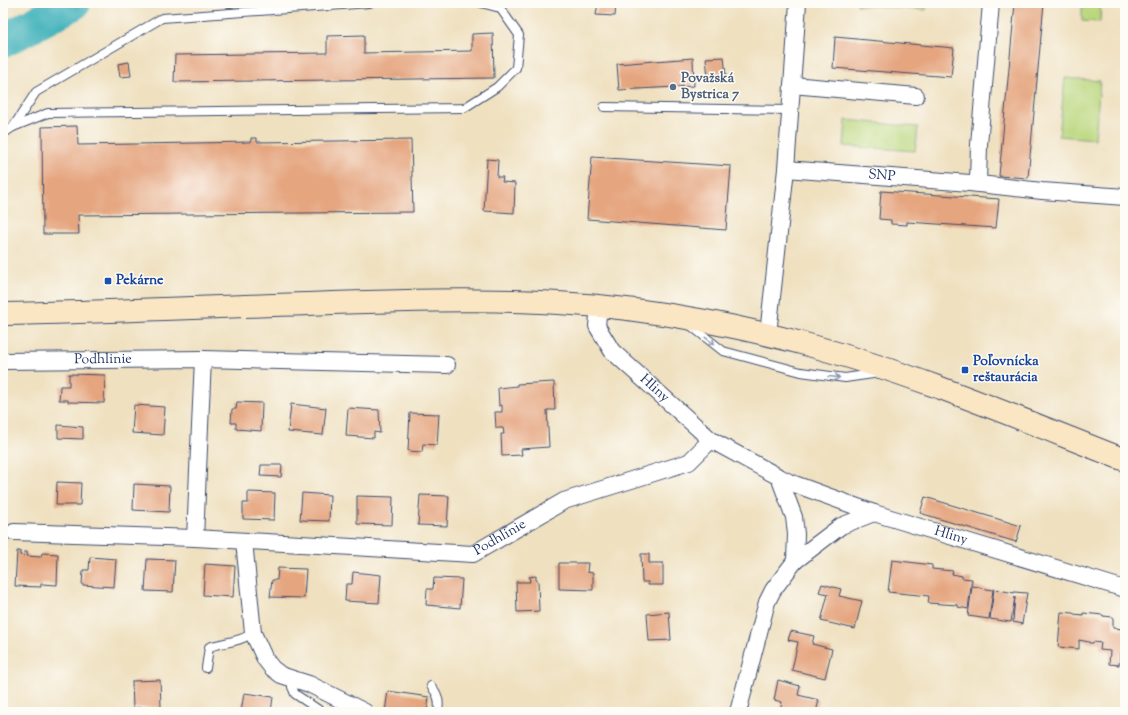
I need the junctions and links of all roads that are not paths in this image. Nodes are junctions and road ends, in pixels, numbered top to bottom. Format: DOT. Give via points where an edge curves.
graph roads {
  1 [pos="370,3"];
  2 [pos="481,3"];
  3 [pos="798,3"];
  4 [pos="990,3"];
  5 [pos="792,85"];
  6 [pos="916,96"];
  7 [pos="604,107"];
  8 [pos="790,110"];
  9 [pos="13,127"];
  10 [pos="3,134"];
  11 [pos="786,169"];
  12 [pos="978,184"];
  13 [pos="1125,197"];
  14 [pos="599,306"];
  15 [pos="3,314"];
  16 [pos="680,317"];
  17 [pos="768,334"];
  18 [pos="203,359"];
  19 [pos="3,361"];
  20 [pos="447,365"];
  21 [pos="894,372"];
  22 [pos="711,440"];
  23 [pos="1125,460"];
  24 [pos="779,477"];
  25 [pos="874,513"];
  26 [pos="14,532"];
  27 [pos="195,538"];
  28 [pos="244,541"];
  29 [pos="795,561"];
  30 [pos="1125,589"];
  31 [pos="253,634"];
  32 [pos="206,668"];
  33 [pos="291,677"];
  34 [pos="431,686"];
  35 [pos="322,712"];
  36 [pos="366,712"];
  37 [pos="438,712"];
  38 [pos="738,712"];
  1 -- 9 [label="lane" via="162,18 36,92"];
  2 -- 9 [label="lane" via="500,8 519,35 516,68 498,87 464,108 48,113"];
  3 -- 5 [label="street"];
  4 -- 12 [label="street"];
  5 -- 6 [label="street"];
  5 -- 8 [label="street"];
  7 -- 8 [label="lane"];
  8 -- 11 [label="street"];
  9 -- 10 [label="lane"];
  11 -- 12 [label="street, SNP"];
  11 -- 17 [label="street"];
  12 -- 13 [label="street, SNP"];
  14 -- 15 [label="main road" via="522,301 400,300"];
  14 -- 16 [label="main road"];
  14 -- 22 [label="street, Hliny" via="598,326 612,351"];
  16 -- 17 [label="main road"];
  16 -- 21 [label="lane, one-way" via="723,351 801,372 845,378"];
  17 -- 21 [label="main road"];
  18 -- 19 [label="street, Podhlinie"];
  18 -- 20 [label="street, Podhlinie"];
  18 -- 27 [label="street"];
  21 -- 23 [label="main road"];
  22 -- 24 [label="street, Hliny"];
  22 -- 28 [label="street, Podhlinie" via="689,462 564,501 473,554"];
  24 -- 25 [label="street, Hliny"];
  24 -- 29 [label="street" via="794,517"];
  25 -- 29 [label="street" via="841,526"];
  25 -- 30 [label="street, Hliny"];
  26 -- 27 [label="street, Podhlinie"];
  27 -- 28 [label="street, Podhlinie"];
  28 -- 31 [label="street"];
  29 -- 38 [label="street" via="766,602"];
  31 -- 32 [label="lane" via="209,647"];
  31 -- 33 [label="street" via="272,668 281,675"];
  33 -- 35 [label="lane" via="295,694"];
  33 -- 36 [label="street"];
  34 -- 37 [label="lane" via="437,693 440,704"];
}
